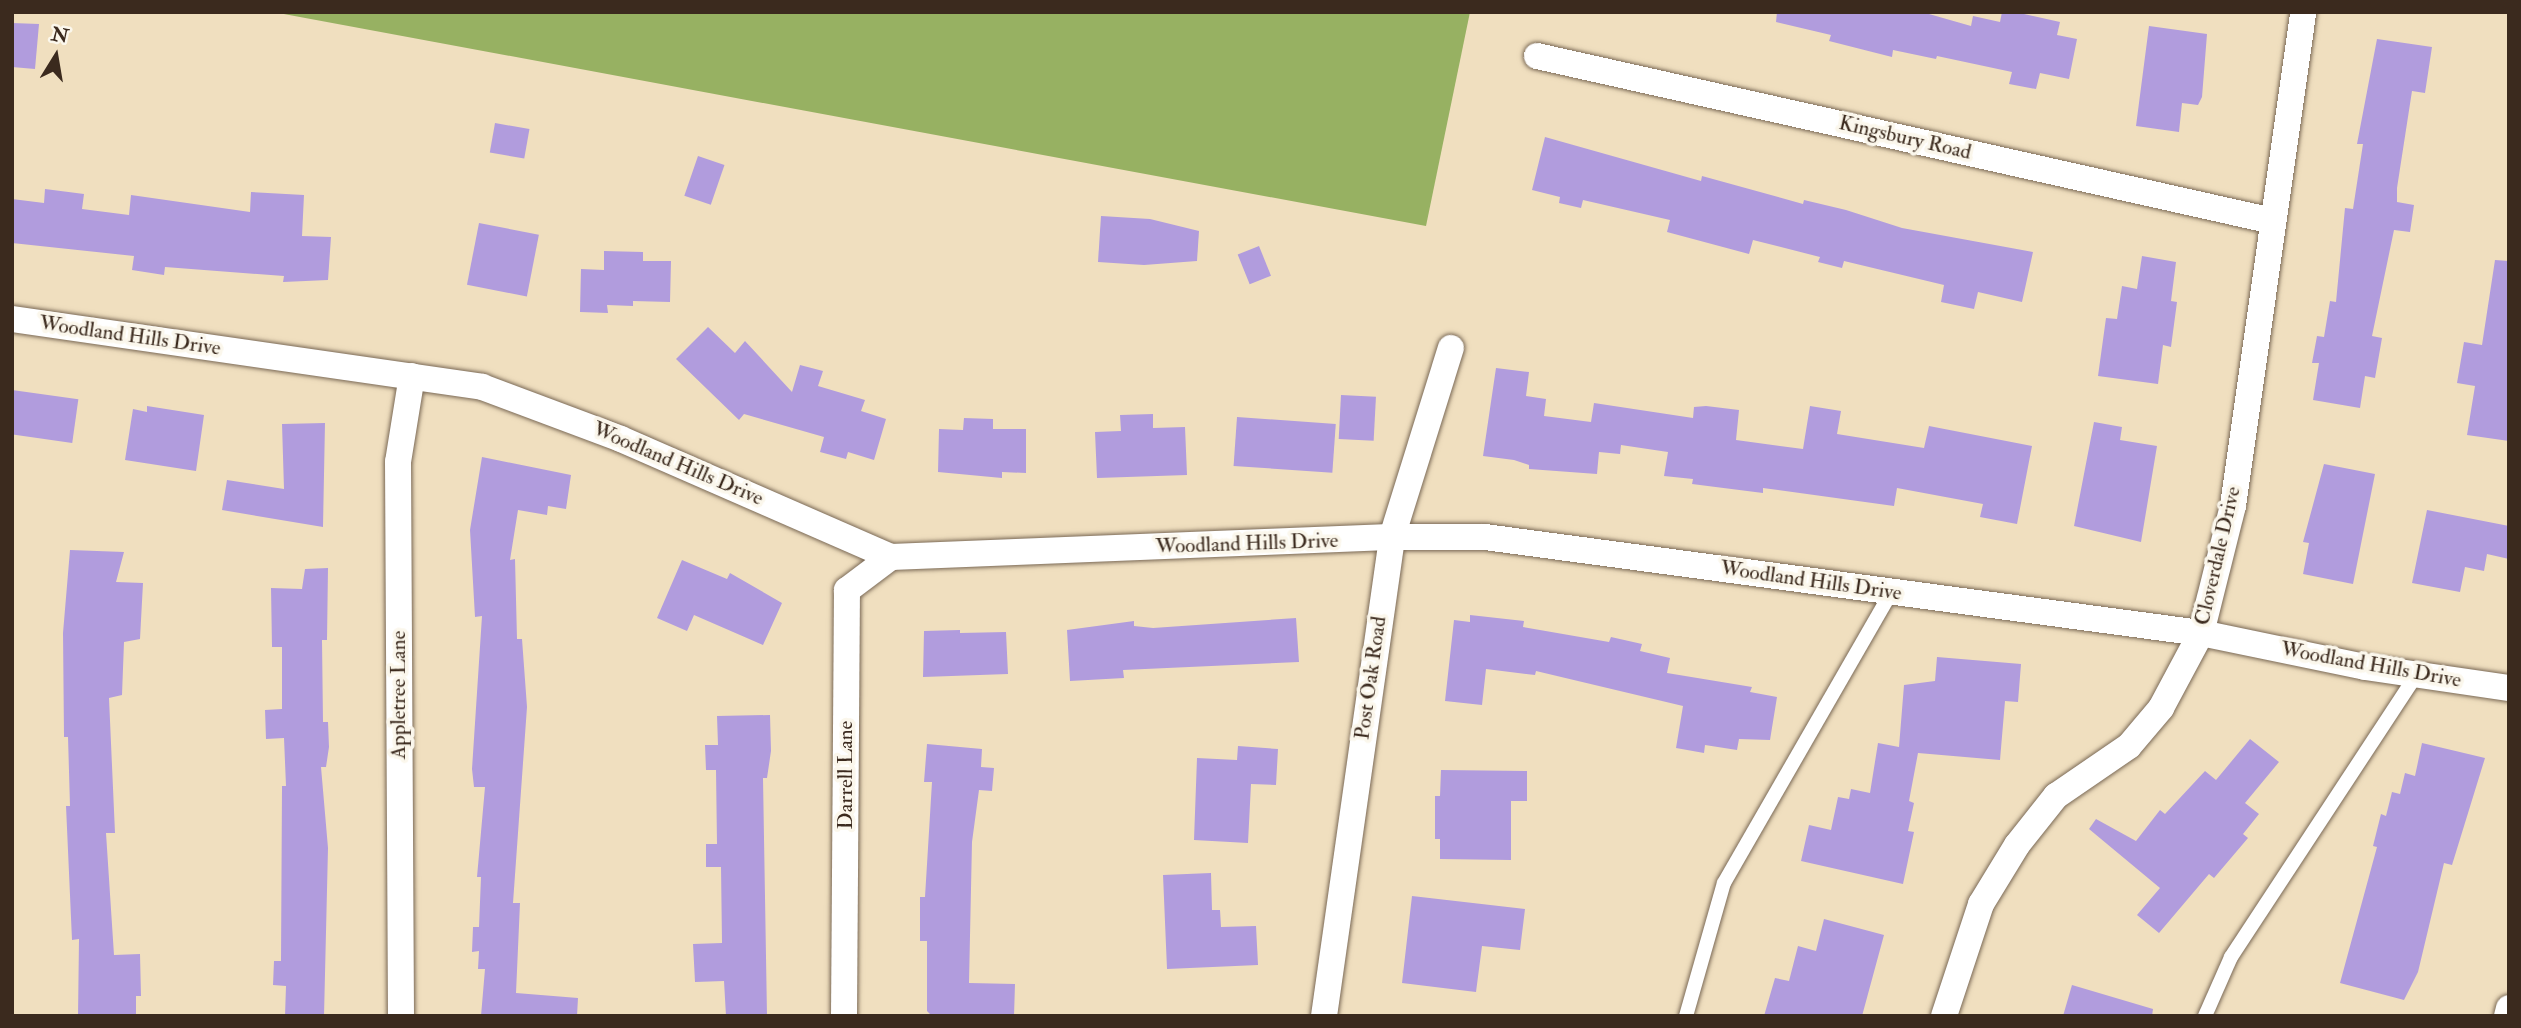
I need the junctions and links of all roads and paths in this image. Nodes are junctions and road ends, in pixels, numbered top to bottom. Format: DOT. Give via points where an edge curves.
graph roads {
  1 [pos="2303,12"];
  2 [pos="1537,56"];
  3 [pos="2273,221"];
  4 [pos="12,319"];
  5 [pos="1451,348"];
  6 [pos="412,376"];
  7 [pos="1392,537"];
  8 [pos="891,557"];
  9 [pos="1891,592"];
  10 [pos="2201,632"];
  11 [pos="2417,674"];
  12 [pos="2509,688"];
  13 [pos="2509,1009"];
  14 [pos="401,1016"];
  15 [pos="844,1016"];
  16 [pos="1324,1016"];
  17 [pos="1686,1016"];
  18 [pos="1944,1016"];
  19 [pos="2206,1016"];
  20 [pos="2507,1016"];
  1 -- 3 [label="street, Cloverdale Drive"];
  2 -- 3 [label="street, Kingsbury Road"];
  3 -- 10 [label="street, Cloverdale Drive" via="2233,506"];
  4 -- 6 [label="street, Woodland Hills Drive"];
  5 -- 7 [label="street, Post Oak Road"];
  6 -- 8 [label="street, Woodland Hills Drive" via="482,387 550,411"];
  6 -- 14 [label="street, Appletree Lane" via="398,462"];
  7 -- 8 [label="street, Woodland Hills Drive"];
  7 -- 9 [label="street, Woodland Hills Drive" via="1486,537"];
  7 -- 16 [label="street, Post Oak Road"];
  8 -- 15 [label="street, Darrell Lane" via="847,590"];
  9 -- 10 [label="street, Woodland Hills Drive"];
  9 -- 17 [label="lane" via="1724,883"];
  10 -- 11 [label="street, Woodland Hills Drive"];
  10 -- 18 [label="street, Cloverdale Drive" via="2161,708 2129,746 2056,796 2017,845 1981,904"];
  11 -- 12 [label="street, Woodland Hills Drive"];
  11 -- 19 [label="lane" via="2231,957"];
  13 -- 20 [label="street"];
}
